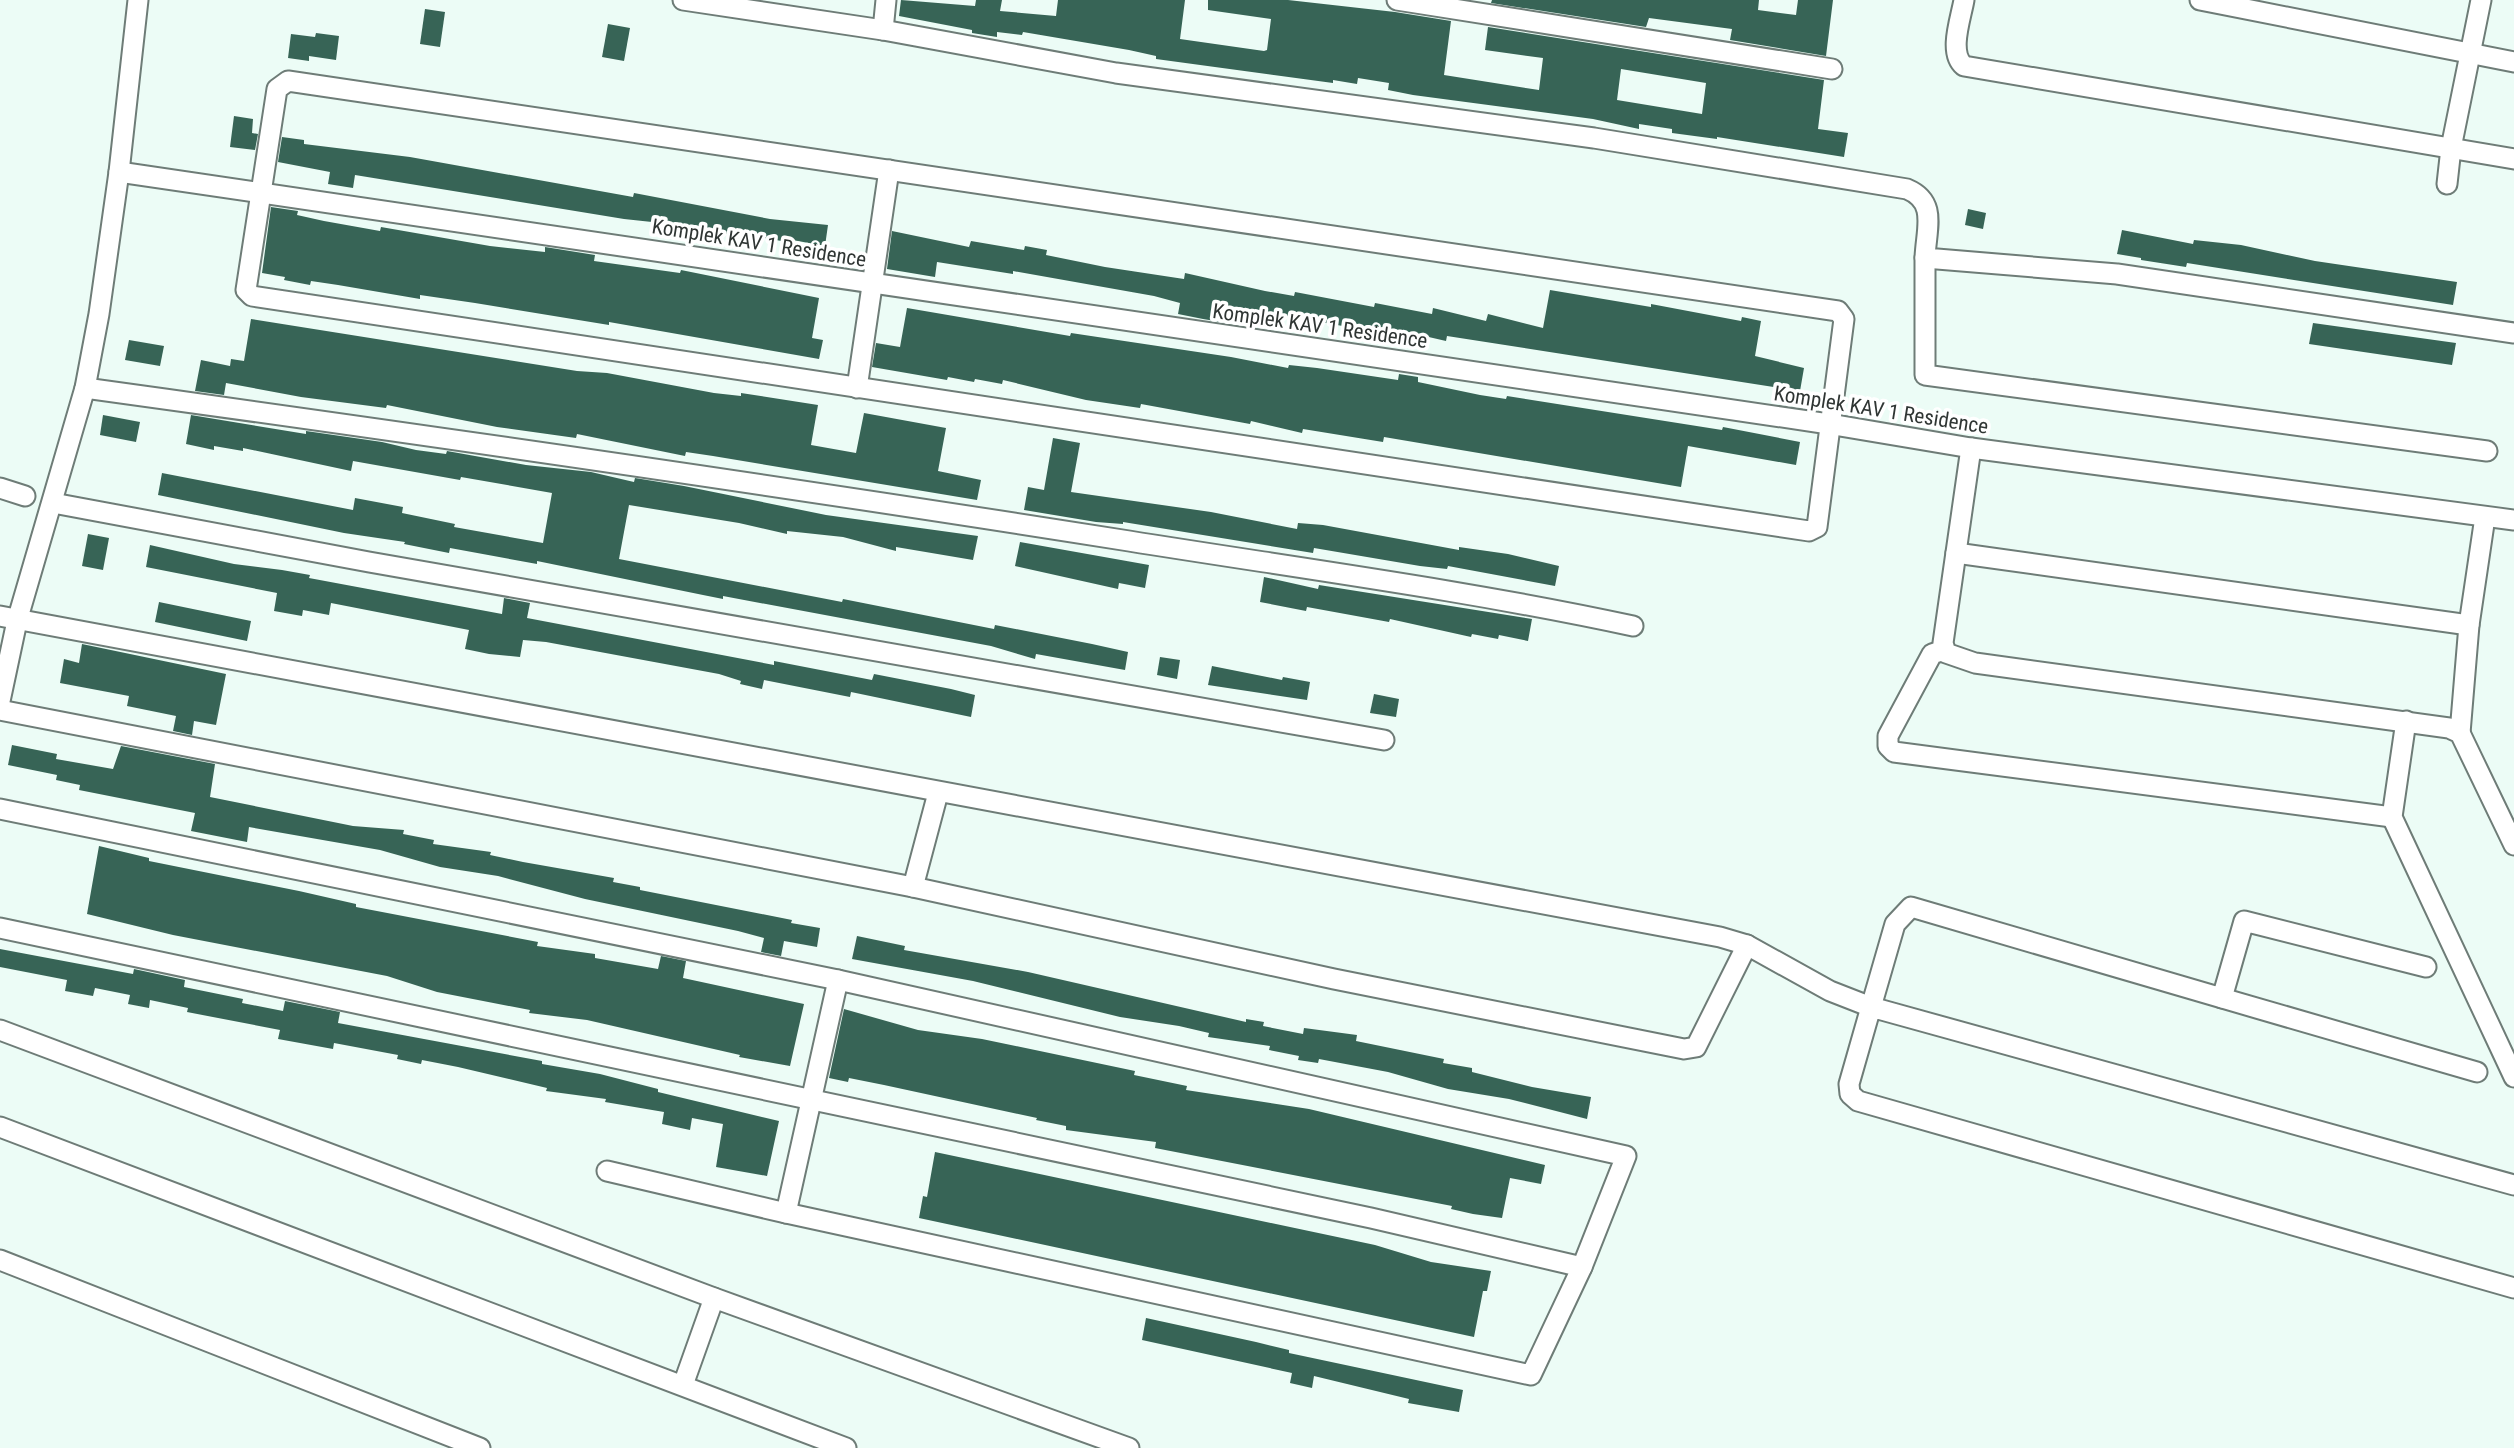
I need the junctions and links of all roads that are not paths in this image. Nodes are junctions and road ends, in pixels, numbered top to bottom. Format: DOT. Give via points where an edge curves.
graph roads {
  1 [pos="138,0"];
  2 [pos="682,0"];
  3 [pos="886,0"];
  4 [pos="1397,0"];
  5 [pos="1964,0"];
  6 [pos="2200,0"];
  7 [pos="2481,0"];
  8 [pos="1465,5"];
  9 [pos="883,30"];
  10 [pos="2471,55"];
  11 [pos="2514,62"];
  12 [pos="1832,69"];
  13 [pos="2451,148"];
  14 [pos="2514,159"];
  15 [pos="889,170"];
  16 [pos="119,172"];
  17 [pos="2447,184"];
  18 [pos="262,192"];
  19 [pos="1925,258"];
  20 [pos="873,284"];
  21 [pos="2514,333"];
  22 [pos="85,388"];
  23 [pos="857,388"];
  24 [pos="1829,424"];
  25 [pos="1971,448"];
  26 [pos="2487,451"];
  27 [pos="0,488"];
  28 [pos="24,496"];
  29 [pos="53,503"];
  30 [pos="2485,517"];
  31 [pos="2514,520"];
  32 [pos="1956,553"];
  33 [pos="8,619"];
  34 [pos="2469,625"];
  35 [pos="1633,626"];
  36 [pos="1944,650"];
  37 [pos="0,701"];
  38 [pos="0,710"];
  39 [pos="2406,721"];
  40 [pos="2460,733"];
  41 [pos="1384,740"];
  42 [pos="938,793"];
  43 [pos="0,809"];
  44 [pos="2392,817"];
  45 [pos="2514,845"];
  46 [pos="913,887"];
  47 [pos="0,928"];
  48 [pos="1746,945"];
  49 [pos="2426,967"];
  50 [pos="838,980"];
  51 [pos="2222,998"];
  52 [pos="1871,1007"];
  53 [pos="0,1030"];
  54 [pos="2477,1072"];
  55 [pos="2514,1077"];
  56 [pos="811,1100"];
  57 [pos="0,1127"];
  58 [pos="607,1171"];
  59 [pos="2514,1185"];
  60 [pos="786,1213"];
  61 [pos="0,1260"];
  62 [pos="1582,1267"];
  63 [pos="2514,1288"];
  64 [pos="714,1298"];
  65 [pos="683,1385"];
  66 [pos="480,1448"];
  67 [pos="846,1448"];
  68 [pos="1129,1448"];
  1 -- 16 [label="street"];
  2 -- 9 [label="street"];
  3 -- 9 [label="street"];
  4 -- 8 [label="street"];
  5 -- 13 [label="street" via="1956,47 1964,66"];
  6 -- 10 [label="street"];
  7 -- 10 [label="street"];
  8 -- 12 [label="street"];
  9 -- 19 [label="street" via="1116,73 1594,138 1907,189 1920,194 1927,206"];
  10 -- 11 [label="street"];
  10 -- 13 [label="street"];
  13 -- 14 [label="street"];
  13 -- 17 [label="street"];
  15 -- 18 [label="street" via="288,81 277,89"];
  15 -- 20 [label="street"];
  15 -- 24 [label="street" via="1838,311 1844,319"];
  16 -- 18 [label="street, Komplek KAV 1 Residence"];
  16 -- 22 [label="street"];
  18 -- 20 [label="street, Komplek KAV 1 Residence"];
  18 -- 23 [label="street" via="246,289 252,296"];
  19 -- 21 [label="street" via="2117,274"];
  19 -- 26 [label="street" via="1925,375"];
  20 -- 23 [label="street"];
  20 -- 24 [label="street, Komplek KAV 1 Residence"];
  22 -- 29 [label="street"];
  22 -- 35 [label="street" via="557,453 1499,597"];
  23 -- 24 [label="street" via="1809,531 1818,527"];
  24 -- 25 [label="street, Komplek KAV 1 Residence"];
  25 -- 30 [label="street, Komplek KAV 1 Residence"];
  25 -- 32 [label="street"];
  27 -- 28 [label="street"];
  29 -- 33 [label="street"];
  29 -- 41 [label="street"];
  30 -- 31 [label="street, Komplek KAV 1 Residence"];
  30 -- 34 [label="street"];
  32 -- 34 [label="street"];
  32 -- 36 [label="street"];
  33 -- 37 [label="street"];
  33 -- 42 [label="street" via="153,642"];
  34 -- 40 [label="street"];
  36 -- 39 [label="street" via="1951,657 1975,663"];
  36 -- 44 [label="street" via="1933,653 1888,736 1888,746 1895,752"];
  38 -- 46 [label="street"];
  39 -- 40 [label="street"];
  39 -- 44 [label="street"];
  40 -- 45 [label="street"];
  42 -- 46 [label="street"];
  42 -- 48 [label="street"];
  43 -- 50 [label="street"];
  44 -- 55 [label="street"];
  46 -- 48 [label="street" via="1689,1050 1706,1030"];
  47 -- 56 [label="street"];
  48 -- 52 [label="street" via="1830,991"];
  49 -- 51 [label="street" via="2244,920"];
  50 -- 56 [label="street"];
  50 -- 62 [label="street" via="1626,1156"];
  51 -- 52 [label="street" via="1917,907 1905,911 1895,924"];
  51 -- 54 [label="street"];
  52 -- 59 [label="street"];
  52 -- 63 [label="street" via="1849,1084 1850,1094 1858,1101"];
  53 -- 64 [label="street"];
  56 -- 60 [label="street"];
  56 -- 62 [label="street"];
  57 -- 65 [label="street"];
  58 -- 60 [label="street"];
  60 -- 62 [label="street" via="1531,1375"];
  61 -- 66 [label="street"];
  64 -- 65 [label="street"];
  64 -- 68 [label="street"];
  65 -- 67 [label="street"];
}
